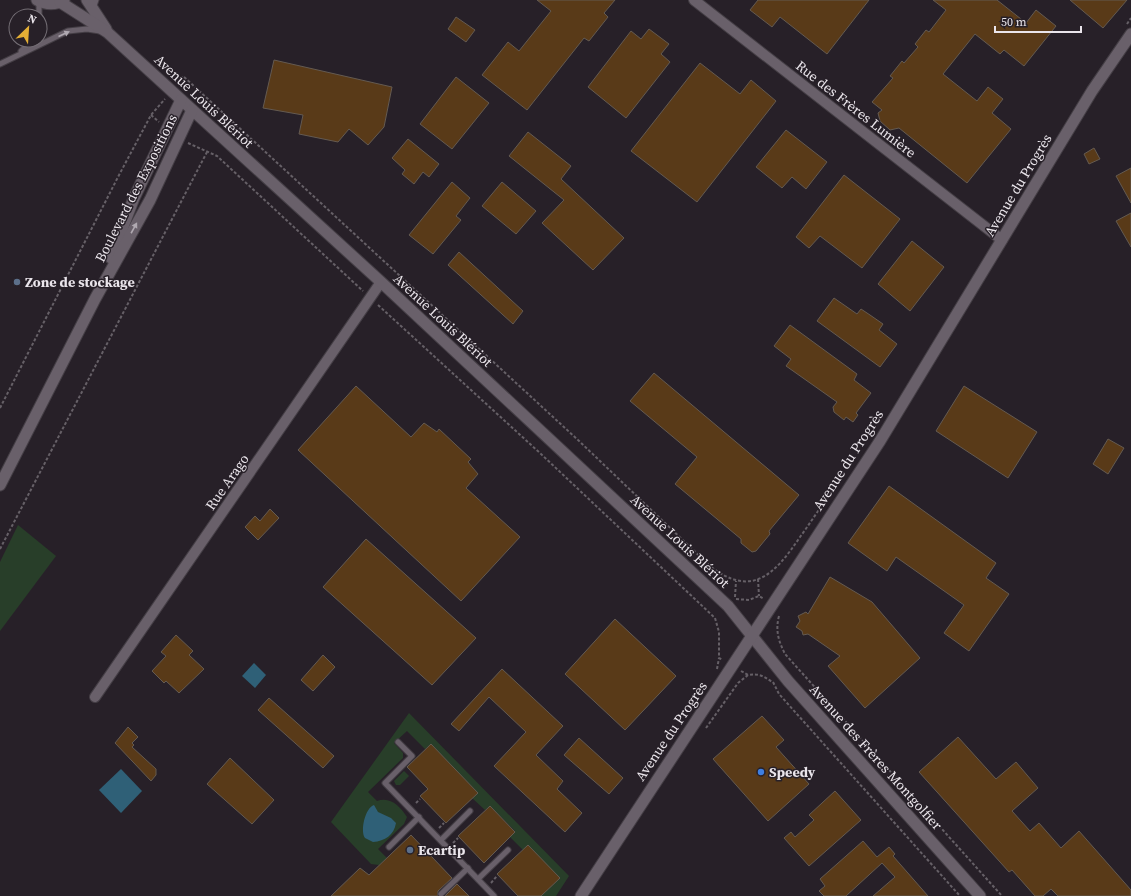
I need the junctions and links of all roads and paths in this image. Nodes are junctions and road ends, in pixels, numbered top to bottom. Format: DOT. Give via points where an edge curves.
graph roads {
  1 [pos="87,0"];
  2 [pos="694,0"];
  3 [pos="38,1"];
  4 [pos="62,1"];
  5 [pos="95,5"];
  6 [pos="107,32"];
  7 [pos="1131,34"];
  8 [pos="24,48"];
  9 [pos="16,56"];
  10 [pos="0,64"];
  11 [pos="171,91"];
  12 [pos="181,100"];
  13 [pos="192,110"];
  14 [pos="1002,240"];
  15 [pos="381,282"];
  16 [pos="370,298"];
  17 [pos="95,299"];
  18 [pos="0,408"];
  19 [pos="0,485"];
  20 [pos="832,491"];
  21 [pos="0,549"];
  22 [pos="758,579"];
  23 [pos="759,596"];
  24 [pos="735,599"];
  25 [pos="772,605"];
  26 [pos="753,635"];
  27 [pos="732,666"];
  28 [pos="772,682"];
  29 [pos="776,687"];
  30 [pos="95,697"];
  31 [pos="398,742"];
  32 [pos="470,811"];
  33 [pos="419,818"];
  34 [pos="441,840"];
  35 [pos="389,847"];
  36 [pos="508,850"];
  37 [pos="468,868"];
  38 [pos="478,879"];
  39 [pos="441,894"];
  40 [pos="494,896"];
  41 [pos="581,896"];
  42 [pos="960,896"];
  43 [pos="980,896"];
  44 [pos="1002,896"];
  1 -- 5 [label="street, Avenue Louis Blériot"];
  2 -- 14 [label="street, Rue des Frères Lumière"];
  3 -- 4 [label="street" via="53,4"];
  4 -- 6 [label="street, Avenue Louis Blériot"];
  5 -- 6 [label="street, Avenue Louis Blériot"];
  9 -- 6 [label="lane, one-way" via="68,31 86,29"];
  6 -- 11 [label="street, Avenue Louis Blériot"];
  7 -- 14 [label="street, Avenue du Progrès" via="1092,91"];
  8 -- 9 [label="lane"];
  9 -- 10 [label="lane"];
  11 -- 12 [label="street, Avenue Louis Blériot"];
  11 -- 18 [label="path" via="151,115 121,170"];
  11 -- 22 [label="path" via="183,76 578,440 710,566 723,576 736,581"];
  12 -- 13 [label="street, Avenue Louis Blériot"];
  12 -- 17 [label="street, Boulevard des Expositions" via="134,198"];
  13 -- 15 [label="street, Avenue Louis Blériot"];
  17 -- 13 [label="street, Boulevard des Expositions, one-way" via="150,200"];
  14 -- 25 [label="street, Avenue du Progrès" via="880,441"];
  15 -- 16 [label="street, Rue Arago"];
  15 -- 26 [label="street, Avenue Louis Blériot" via="728,606"];
  16 -- 21 [label="path" via="217,156 207,152"];
  16 -- 27 [label="path" via="715,618 720,658"];
  16 -- 30 [label="street, Rue Arago"];
  17 -- 19 [label="street, Boulevard des Expositions"];
  20 -- 22 [label="path" via="784,561 772,573"];
  22 -- 23 [label="path"];
  23 -- 24 [label="path" via="749,600"];
  23 -- 25 [label="path"];
  25 -- 26 [label="street, Avenue du Progrès"];
  25 -- 44 [label="path" via="781,611 777,622 778,639 785,654"];
  26 -- 27 [label="street, Avenue du Progrès"];
  26 -- 43 [label="street, Avenue des Frères Montgolfier" via="781,672"];
  27 -- 28 [label="path" via="748,676 765,676"];
  27 -- 41 [label="street, Avenue du Progrès"];
  29 -- 42 [label="path" via="779,694"];
  31 -- 33 [label="lane" via="412,756 385,783"];
  32 -- 34 [label="lane"];
  33 -- 34 [label="lane"];
  33 -- 35 [label="lane"];
  34 -- 37 [label="lane"];
  36 -- 38 [label="lane"];
  37 -- 38 [label="lane"];
  37 -- 39 [label="lane"];
  38 -- 40 [label="lane"];
}
